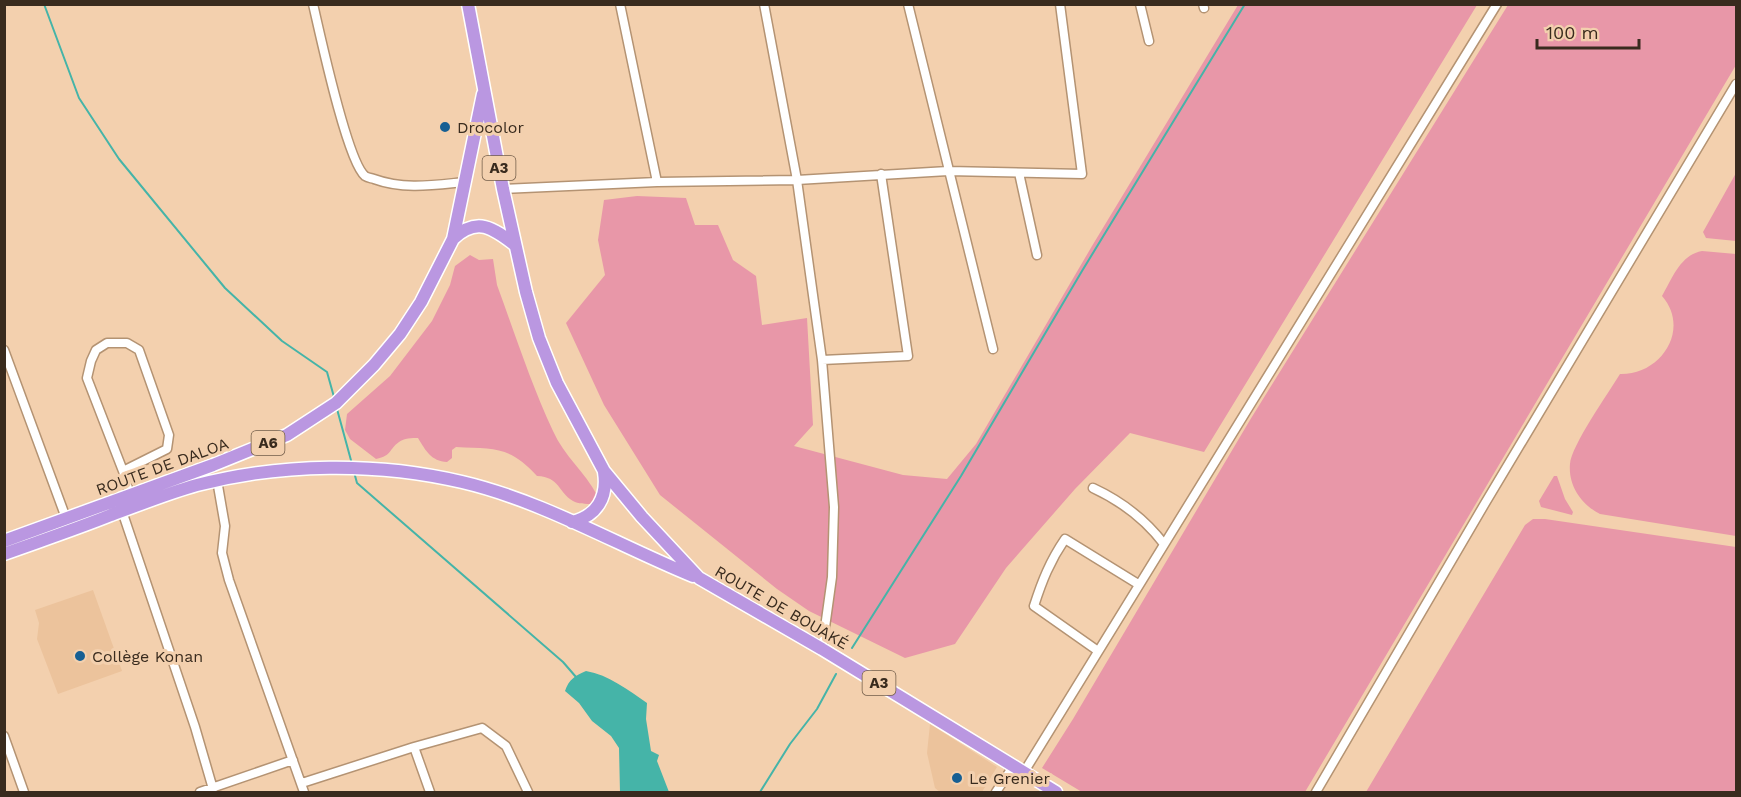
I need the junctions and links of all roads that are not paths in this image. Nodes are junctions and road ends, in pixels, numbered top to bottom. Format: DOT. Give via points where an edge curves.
graph roads {
  1 [pos="313,4"];
  2 [pos="468,4"];
  3 [pos="620,4"];
  4 [pos="764,4"];
  5 [pos="908,4"];
  6 [pos="1060,4"];
  7 [pos="1140,4"];
  8 [pos="1497,4"];
  9 [pos="1149,41"];
  10 [pos="1737,84"];
  11 [pos="484,90"];
  12 [pos="948,171"];
  13 [pos="1019,173"];
  14 [pos="881,174"];
  15 [pos="797,180"];
  16 [pos="465,182"];
  17 [pos="657,182"];
  18 [pos="503,189"];
  19 [pos="453,239"];
  20 [pos="515,245"];
  21 [pos="1037,255"];
  22 [pos="993,349"];
  23 [pos="4,350"];
  24 [pos="822,360"];
  25 [pos="213,465"];
  26 [pos="123,471"];
  27 [pos="604,471"];
  28 [pos="218,480"];
  29 [pos="1093,488"];
  30 [pos="130,495"];
  31 [pos="122,511"];
  32 [pos="66,518"];
  33 [pos="572,522"];
  34 [pos="4,541"];
  35 [pos="1164,544"];
  36 [pos="4,554"];
  37 [pos="699,578"];
  38 [pos="1138,584"];
  39 [pos="822,649"];
  40 [pos="1098,651"];
  41 [pos="4,736"];
  42 [pos="414,747"];
  43 [pos="293,760"];
  44 [pos="1019,768"];
  45 [pos="303,788"];
  46 [pos="213,789"];
  47 [pos="24,792"];
  48 [pos="200,792"];
  49 [pos="430,792"];
  50 [pos="528,792"];
  51 [pos="996,792"];
  52 [pos="1056,792"];
  53 [pos="1316,792"];
  1 -- 16 [label="street" via="346,135 365,176 414,187"];
  2 -- 11 [label="highway, A3"];
  3 -- 17 [label="street"];
  4 -- 15 [label="street"];
  5 -- 12 [label="street"];
  6 -- 13 [label="street" via="1082,174"];
  7 -- 9 [label="street"];
  8 -- 35 [label="street"];
  10 -- 53 [label="street"];
  11 -- 16 [label="highway, A6"];
  11 -- 18 [label="highway, A3"];
  12 -- 13 [label="street"];
  12 -- 14 [label="street"];
  12 -- 22 [label="street"];
  13 -- 21 [label="street"];
  14 -- 15 [label="street"];
  14 -- 24 [label="street" via="908,356"];
  15 -- 17 [label="street"];
  15 -- 24 [label="street"];
  16 -- 19 [label="highway, A6"];
  17 -- 18 [label="street"];
  18 -- 20 [label="highway, A3"];
  19 -- 20 [label="highway" via="466,229 483,226 496,230"];
  19 -- 25 [label="highway, ROUTE DE DALOA / A6" via="421,302 400,333 344,396 287,435"];
  20 -- 27 [label="highway, ROUTE DE BOUAKÉ / A3" via="540,338 557,383"];
  23 -- 32 [label="street"];
  24 -- 39 [label="street" via="834,507 832,578"];
  25 -- 28 [label="highway"];
  25 -- 30 [label="highway, ROUTE DE DALOA / A6"];
  26 -- 26 [label="street" via="87,378 96,350 107,343 120,342 139,350 170,435 167,449"];
  26 -- 30 [label="street"];
  27 -- 33 [label="highway" via="602,501 591,514"];
  27 -- 37 [label="highway, ROUTE DE BOUAKÉ / A3"];
  28 -- 31 [label="highway, ROUTE DE DALOA / A6"];
  28 -- 33 [label="highway, A6" via="322,468 417,474 463,482"];
  28 -- 43 [label="street" via="225,526 222,553 229,580"];
  29 -- 35 [label="street" via="1133,511"];
  30 -- 32 [label="highway, ROUTE DE DALOA / A6"];
  31 -- 36 [label="highway, ROUTE DE DALOA / A6"];
  31 -- 46 [label="street"];
  32 -- 34 [label="highway, ROUTE DE DALOA / A6"];
  33 -- 37 [label="highway, A6"];
  35 -- 38 [label="street"];
  37 -- 39 [label="highway, ROUTE DE BOUAKÉ / A3"];
  38 -- 40 [label="street"];
  38 -- 40 [label="street" via="1065,539 1053,556 1034,606"];
  39 -- 44 [label="highway, ROUTE DE BOUAKÉ / A3"];
  40 -- 44 [label="street"];
  41 -- 47 [label="street"];
  42 -- 45 [label="street"];
  42 -- 49 [label="street"];
  42 -- 50 [label="street" via="482,728 506,746"];
  43 -- 45 [label="street"];
  43 -- 46 [label="street"];
  44 -- 51 [label="street"];
  44 -- 52 [label="highway, ROUTE DE BOUAKÉ / A3"];
  46 -- 48 [label="street"];
}
